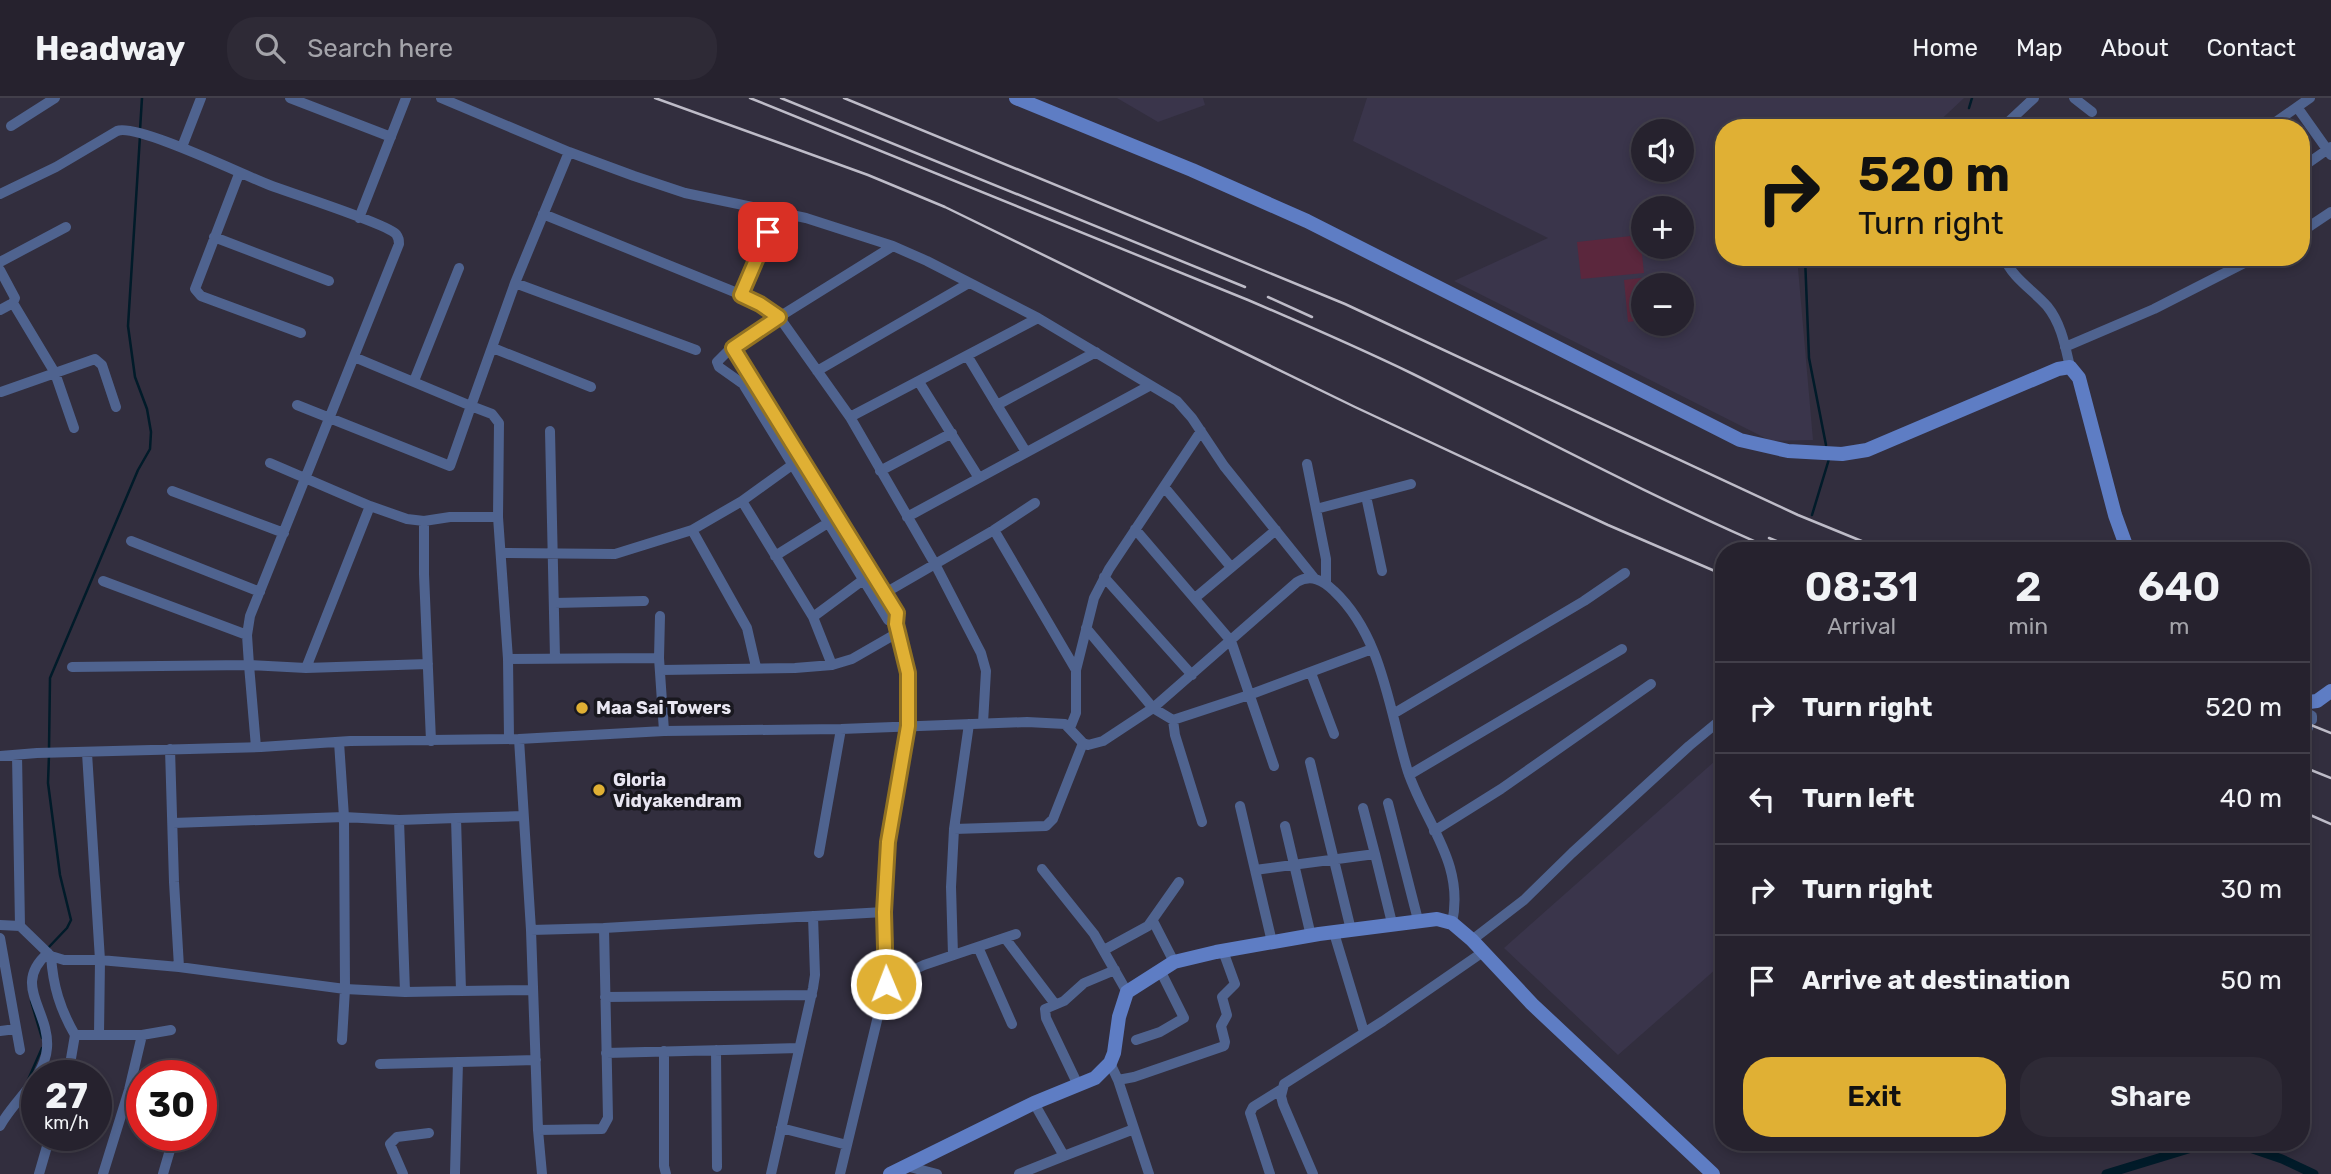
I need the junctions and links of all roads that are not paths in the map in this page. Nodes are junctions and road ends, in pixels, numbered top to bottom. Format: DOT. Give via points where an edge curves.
graph roads {
  1 [pos="55,98"];
  2 [pos="201,98"];
  3 [pos="290,98"];
  4 [pos="406,98"];
  5 [pos="441,98"];
  6 [pos="1016,98"];
  7 [pos="2034,98"];
  8 [pos="2074,98"];
  9 [pos="2310,98"];
  10 [pos="2297,107"];
  11 [pos="2092,112"];
  12 [pos="2012,119"];
  13 [pos="2280,119"];
  14 [pos="2306,119"];
  15 [pos="2310,124"];
  16 [pos="11,126"];
  17 [pos="391,137"];
  18 [pos="182,147"];
  19 [pos="2330,151"];
  20 [pos="569,152"];
  21 [pos="2310,163"];
  22 [pos="239,174"];
  23 [pos="0,194"];
  24 [pos="777,211"];
  25 [pos="2331,212"];
  26 [pos="543,214"];
  27 [pos="359,218"];
  28 [pos="2310,226"];
  29 [pos="66,227"];
  30 [pos="214,237"];
  31 [pos="893,246"];
  32 [pos="0,262"];
  33 [pos="2009,266"];
  34 [pos="2238,266"];
  35 [pos="459,268"];
  36 [pos="0,270"];
  37 [pos="329,281"];
  38 [pos="515,283"];
  39 [pos="969,283"];
  40 [pos="741,295"];
  41 [pos="13,303"];
  42 [pos="0,310"];
  43 [pos="779,317"];
  44 [pos="1038,318"];
  45 [pos="301,333"];
  46 [pos="2066,347"];
  47 [pos="493,348"];
  48 [pos="733,348"];
  49 [pos="696,350"];
  50 [pos="1096,352"];
  51 [pos="354,357"];
  52 [pos="968,357"];
  53 [pos="2070,367"];
  54 [pos="817,371"];
  55 [pos="55,373"];
  56 [pos="414,381"];
  57 [pos="919,382"];
  58 [pos="1149,386"];
  59 [pos="591,387"];
  60 [pos="0,391"];
  61 [pos="298,405"];
  62 [pos="997,405"];
  63 [pos="471,406"];
  64 [pos="116,407"];
  65 [pos="330,417"];
  66 [pos="850,417"];
  67 [pos="74,428"];
  68 [pos="550,431"];
  69 [pos="1201,431"];
  70 [pos="952,433"];
  71 [pos="1026,452"];
  72 [pos="270,463"];
  73 [pos="1307,464"];
  74 [pos="792,466"];
  75 [pos="880,471"];
  76 [pos="306,478"];
  77 [pos="979,478"];
  78 [pos="1410,484"];
  79 [pos="1165,488"];
  80 [pos="172,491"];
  81 [pos="1366,496"];
  82 [pos="741,501"];
  83 [pos="1035,503"];
  84 [pos="370,506"];
  85 [pos="1317,509"];
  86 [pos="498,517"];
  87 [pos="838,517"];
  88 [pos="907,517"];
  89 [pos="424,521"];
  90 [pos="827,523"];
  91 [pos="1135,528"];
  92 [pos="692,530"];
  93 [pos="994,530"];
  94 [pos="1276,530"];
  95 [pos="284,533"];
  96 [pos="131,541"];
  97 [pos="2125,542"];
  98 [pos="501,552"];
  99 [pos="552,552"];
  100 [pos="775,556"];
  101 [pos="935,564"];
  102 [pos="1231,567"];
  103 [pos="1382,571"];
  104 [pos="1625,573"];
  105 [pos="1104,577"];
  106 [pos="1314,578"];
  107 [pos="863,580"];
  108 [pos="103,581"];
  109 [pos="1326,583"];
  110 [pos="260,592"];
  111 [pos="885,593"];
  112 [pos="1195,598"];
  113 [pos="644,601"];
  114 [pos="554,603"];
  115 [pos="660,616"];
  116 [pos="813,617"];
  117 [pos="898,628"];
  118 [pos="1086,628"];
  119 [pos="247,635"];
  120 [pos="1231,641"];
  121 [pos="1372,649"];
  122 [pos="1622,649"];
  123 [pos="555,658"];
  124 [pos="659,658"];
  125 [pos="508,659"];
  126 [pos="428,664"];
  127 [pos="249,665"];
  128 [pos="832,665"];
  129 [pos="72,667"];
  130 [pos="756,667"];
  131 [pos="306,668"];
  132 [pos="661,670"];
  133 [pos="1076,670"];
  134 [pos="1311,673"];
  135 [pos="1192,675"];
  136 [pos="1651,684"];
  137 [pos="2331,691"];
  138 [pos="1249,695"];
  139 [pos="2310,702"];
  140 [pos="1153,708"];
  141 [pos="1393,713"];
  142 [pos="1173,720"];
  143 [pos="983,723"];
  144 [pos="969,724"];
  145 [pos="1715,724"];
  146 [pos="908,726"];
  147 [pos="1070,727"];
  148 [pos="841,729"];
  149 [pos="664,731"];
  150 [pos="1334,734"];
  151 [pos="514,739"];
  152 [pos="431,741"];
  153 [pos="339,742"];
  154 [pos="1083,743"];
  155 [pos="256,747"];
  156 [pos="170,750"];
  157 [pos="87,753"];
  158 [pos="18,755"];
  159 [pos="0,756"];
  160 [pos="1310,762"];
  161 [pos="1274,766"];
  162 [pos="1409,775"];
  163 [pos="1388,803"];
  164 [pos="1240,806"];
  165 [pos="1363,808"];
  166 [pos="523,816"];
  167 [pos="344,817"];
  168 [pos="456,818"];
  169 [pos="399,820"];
  170 [pos="1202,822"];
  171 [pos="173,823"];
  172 [pos="1285,826"];
  173 [pos="954,829"];
  174 [pos="1434,831"];
  175 [pos="819,853"];
  176 [pos="1375,854"];
  177 [pos="1336,860"];
  178 [pos="1293,865"];
  179 [pos="1042,869"];
  180 [pos="1255,870"];
  181 [pos="1179,882"];
  182 [pos="884,912"];
  183 [pos="813,916"];
  184 [pos="1418,920"];
  185 [pos="1153,921"];
  186 [pos="1392,923"];
  187 [pos="1452,923"];
  188 [pos="0,925"];
  189 [pos="20,926"];
  190 [pos="604,928"];
  191 [pos="531,930"];
  192 [pos="1351,930"];
  193 [pos="1016,933"];
  194 [pos="1334,933"];
  195 [pos="1311,936"];
  196 [pos="0,938"];
  197 [pos="1005,938"];
  198 [pos="1472,940"];
  199 [pos="1272,942"];
  200 [pos="978,947"];
  201 [pos="1104,950"];
  202 [pos="1223,951"];
  203 [pos="1483,952"];
  204 [pos="47,953"];
  205 [pos="953,955"];
  206 [pos="100,960"];
  207 [pos="1174,961"];
  208 [pos="179,967"];
  209 [pos="1115,970"];
  210 [pos="1160,970"];
  211 [pos="886,984"];
  212 [pos="345,989"];
  213 [pos="533,990"];
  214 [pos="461,991"];
  215 [pos="405,992"];
  216 [pos="1127,992"];
  217 [pos="812,995"];
  218 [pos="605,997"];
  219 [pos="1055,1004"];
  220 [pos="1012,1024"];
  221 [pos="16,1029"];
  222 [pos="171,1030"];
  223 [pos="0,1031"];
  224 [pos="1364,1032"];
  225 [pos="99,1034"];
  226 [pos="75,1035"];
  227 [pos="142,1035"];
  228 [pos="342,1040"];
  229 [pos="1136,1040"];
  230 [pos="799,1048"];
  231 [pos="716,1050"];
  232 [pos="20,1051"];
  233 [pos="664,1051"];
  234 [pos="606,1053"];
  235 [pos="71,1060"];
  236 [pos="536,1060"];
  237 [pos="458,1062"];
  238 [pos="1110,1063"];
  239 [pos="380,1064"];
  240 [pos="1118,1080"];
  241 [pos="1078,1085"];
  242 [pos="1282,1089"];
  243 [pos="1034,1102"];
  244 [pos="0,1126"];
  245 [pos="781,1128"];
  246 [pos="1134,1129"];
  247 [pos="538,1130"];
  248 [pos="429,1133"];
  249 [pos="846,1145"];
  250 [pos="46,1151"];
  251 [pos="170,1151"];
  252 [pos="1064,1156"];
  253 [pos="905,1166"];
  254 [pos="717,1167"];
  255 [pos="455,1173"];
  256 [pos="39,1174"];
  257 [pos="103,1174"];
  258 [pos="163,1174"];
  259 [pos="403,1174"];
  260 [pos="542,1174"];
  261 [pos="666,1174"];
  262 [pos="771,1174"];
  263 [pos="840,1174"];
  264 [pos="890,1174"];
  265 [pos="937,1174"];
  266 [pos="1019,1174"];
  267 [pos="1149,1174"];
  268 [pos="1270,1174"];
  269 [pos="1312,1174"];
  270 [pos="1713,1174"];
  1 -- 16 [label="street"];
  2 -- 18 [label="street"];
  3 -- 17 [label="street"];
  4 -- 17 [label="street"];
  5 -- 20 [label="street"];
  6 -- 53 [label="street" via="1284,210 1757,446 1842,454 1867,450"];
  7 -- 12 [label="street"];
  8 -- 11 [label="street"];
  9 -- 10 [label="street"];
  10 -- 13 [label="street"];
  10 -- 14 [label="street"];
  15 -- 19 [label="street"];
  17 -- 27 [label="street"];
  18 -- 22 [label="street"];
  18 -- 23 [label="street" via="129,130 117,131"];
  19 -- 21 [label="street"];
  20 -- 24 [label="street" via="685,193"];
  20 -- 26 [label="street"];
  22 -- 27 [label="street"];
  22 -- 30 [label="street"];
  24 -- 31 [label="street"];
  24 -- 40 [label="street"];
  25 -- 28 [label="street"];
  26 -- 38 [label="street"];
  26 -- 40 [label="street"];
  27 -- 51 [label="street" via="391,230 399,244"];
  29 -- 32 [label="street"];
  30 -- 37 [label="street"];
  30 -- 45 [label="street" via="196,284 197,293"];
  31 -- 39 [label="street"];
  31 -- 43 [label="street"];
  33 -- 46 [label="street" via="2047,306"];
  34 -- 46 [label="street"];
  35 -- 56 [label="street"];
  36 -- 41 [label="street" via="15,298"];
  38 -- 47 [label="street"];
  38 -- 49 [label="street"];
  39 -- 44 [label="street"];
  39 -- 54 [label="street"];
  40 -- 43 [label="street"];
  41 -- 42 [label="street"];
  41 -- 55 [label="street"];
  43 -- 48 [label="street"];
  43 -- 54 [label="street"];
  44 -- 50 [label="street"];
  44 -- 52 [label="street"];
  46 -- 53 [label="street"];
  47 -- 59 [label="street"];
  47 -- 63 [label="street"];
  48 -- 74 [label="street" via="717,362 719,367 743,384"];
  48 -- 87 [label="street"];
  50 -- 58 [label="street"];
  50 -- 62 [label="street"];
  51 -- 56 [label="street"];
  51 -- 65 [label="street"];
  52 -- 57 [label="street"];
  52 -- 62 [label="street"];
  53 -- 97 [label="street" via="2079,378"];
  54 -- 66 [label="street"];
  55 -- 60 [label="street"];
  55 -- 64 [label="street" via="98,360"];
  55 -- 67 [label="street"];
  56 -- 63 [label="street"];
  57 -- 66 [label="street"];
  57 -- 70 [label="street"];
  58 -- 69 [label="street" via="1177,401"];
  58 -- 71 [label="street"];
  61 -- 65 [label="street"];
  62 -- 71 [label="street"];
  63 -- 65 [label="street" via="450,466"];
  63 -- 86 [label="street" via="492,414 499,423"];
  65 -- 76 [label="street"];
  66 -- 75 [label="street"];
  68 -- 99 [label="street"];
  69 -- 79 [label="street"];
  69 -- 94 [label="street"];
  70 -- 75 [label="street"];
  70 -- 77 [label="street"];
  71 -- 77 [label="street"];
  72 -- 76 [label="street"];
  73 -- 85 [label="street"];
  74 -- 82 [label="street"];
  74 -- 90 [label="street"];
  75 -- 88 [label="street"];
  76 -- 84 [label="street"];
  76 -- 95 [label="street"];
  77 -- 88 [label="street"];
  78 -- 81 [label="street"];
  79 -- 91 [label="street"];
  79 -- 102 [label="street"];
  80 -- 95 [label="street"];
  81 -- 85 [label="street"];
  81 -- 103 [label="street"];
  82 -- 92 [label="street"];
  82 -- 100 [label="street"];
  83 -- 93 [label="street"];
  84 -- 89 [label="street"];
  84 -- 131 [label="street"];
  85 -- 109 [label="street"];
  86 -- 89 [label="street"];
  86 -- 98 [label="street"];
  87 -- 90 [label="street"];
  87 -- 111 [label="street"];
  88 -- 101 [label="street"];
  89 -- 126 [label="street"];
  90 -- 100 [label="street"];
  90 -- 107 [label="street"];
  91 -- 105 [label="street"];
  91 -- 112 [label="street"];
  92 -- 99 [label="street" via="615,554"];
  92 -- 130 [label="street" via="747,628"];
  93 -- 101 [label="street"];
  93 -- 133 [label="street"];
  94 -- 102 [label="street"];
  94 -- 106 [label="street"];
  95 -- 110 [label="street"];
  96 -- 110 [label="street"];
  98 -- 99 [label="street"];
  98 -- 125 [label="street"];
  99 -- 114 [label="street"];
  100 -- 116 [label="street"];
  101 -- 111 [label="street"];
  101 -- 143 [label="street" via="985,663"];
  102 -- 112 [label="street"];
  104 -- 141 [label="street"];
  105 -- 118 [label="street"];
  105 -- 135 [label="street"];
  106 -- 109 [label="street"];
  106 -- 120 [label="street" via="1297,582"];
  107 -- 116 [label="street"];
  107 -- 117 [label="street" via="888,621"];
  108 -- 119 [label="street"];
  109 -- 121 [label="street" via="1356,615"];
  110 -- 119 [label="street"];
  111 -- 117 [label="street" via="897,613"];
  112 -- 120 [label="street"];
  113 -- 114 [label="street"];
  114 -- 123 [label="street"];
  115 -- 124 [label="street"];
  116 -- 128 [label="street"];
  117 -- 128 [label="street" via="852,659"];
  117 -- 146 [label="street" via="908,673"];
  118 -- 133 [label="street"];
  118 -- 140 [label="street"];
  119 -- 127 [label="street"];
  120 -- 135 [label="street"];
  120 -- 138 [label="street"];
  121 -- 134 [label="street"];
  121 -- 141 [label="street"];
  122 -- 162 [label="street"];
  123 -- 124 [label="street"];
  123 -- 125 [label="street"];
  124 -- 132 [label="street"];
  125 -- 151 [label="street"];
  126 -- 131 [label="street"];
  126 -- 152 [label="street"];
  127 -- 129 [label="street"];
  127 -- 131 [label="street"];
  127 -- 155 [label="street"];
  128 -- 130 [label="street"];
  130 -- 132 [label="street"];
  132 -- 149 [label="street"];
  133 -- 147 [label="street" via="1076,713"];
  134 -- 138 [label="street"];
  134 -- 150 [label="street"];
  135 -- 140 [label="street"];
  136 -- 174 [label="street"];
  137 -- 139 [label="street"];
  138 -- 142 [label="street"];
  138 -- 161 [label="street"];
  140 -- 142 [label="street"];
  140 -- 154 [label="street" via="1103,741"];
  141 -- 162 [label="street"];
  142 -- 170 [label="street"];
  143 -- 144 [label="street"];
  143 -- 147 [label="street" via="1059,722"];
  144 -- 146 [label="street"];
  144 -- 173 [label="street"];
  145 -- 198 [label="street" via="1524,900"];
  146 -- 148 [label="street"];
  146 -- 182 [label="street" via="888,842"];
  147 -- 154 [label="street"];
  148 -- 149 [label="street"];
  148 -- 175 [label="street"];
  149 -- 151 [label="street"];
  151 -- 152 [label="street"];
  151 -- 166 [label="street"];
  152 -- 153 [label="street"];
  153 -- 155 [label="street"];
  153 -- 167 [label="street"];
  154 -- 173 [label="street" via="1053,819 1046,826"];
  155 -- 156 [label="street"];
  156 -- 157 [label="street"];
  156 -- 171 [label="street"];
  157 -- 158 [label="street"];
  157 -- 206 [label="street"];
  158 -- 159 [label="street"];
  158 -- 189 [label="street"];
  160 -- 177 [label="street"];
  162 -- 174 [label="street"];
  163 -- 184 [label="street"];
  164 -- 180 [label="street"];
  165 -- 176 [label="street"];
  166 -- 168 [label="street"];
  166 -- 191 [label="street"];
  167 -- 169 [label="street"];
  167 -- 171 [label="street"];
  167 -- 212 [label="street"];
  168 -- 169 [label="street"];
  168 -- 214 [label="street"];
  169 -- 215 [label="street"];
  171 -- 208 [label="street"];
  172 -- 178 [label="street"];
  173 -- 205 [label="street"];
  174 -- 187 [label="street" via="1453,873 1456,907"];
  176 -- 177 [label="street"];
  176 -- 186 [label="street"];
  177 -- 178 [label="street"];
  177 -- 192 [label="street"];
  178 -- 180 [label="street"];
  178 -- 195 [label="street"];
  179 -- 201 [label="street"];
  180 -- 199 [label="street"];
  181 -- 185 [label="street"];
  182 -- 183 [label="street"];
  182 -- 211 [label="street"];
  183 -- 190 [label="street"];
  183 -- 217 [label="street"];
  184 -- 186 [label="street"];
  184 -- 187 [label="street"];
  185 -- 201 [label="street"];
  185 -- 207 [label="street"];
  186 -- 192 [label="street"];
  187 -- 198 [label="street"];
  188 -- 189 [label="street"];
  189 -- 204 [label="street"];
  190 -- 191 [label="street"];
  190 -- 218 [label="street"];
  191 -- 213 [label="street"];
  192 -- 194 [label="street"];
  193 -- 197 [label="street"];
  194 -- 195 [label="street"];
  194 -- 224 [label="street"];
  195 -- 199 [label="street"];
  196 -- 221 [label="street"];
  197 -- 200 [label="street"];
  197 -- 219 [label="street"];
  198 -- 203 [label="street"];
  199 -- 202 [label="street"];
  200 -- 205 [label="street"];
  200 -- 220 [label="street"];
  201 -- 209 [label="street"];
  202 -- 207 [label="street"];
  202 -- 240 [label="street" via="1234,984 1222,997 1227,1018 1221,1026 1224,1046"];
  203 -- 224 [label="street"];
  203 -- 270 [label="street"];
  204 -- 206 [label="street" via="64,960"];
  204 -- 226 [label="street" via="63,1013"];
  204 -- 244 [label="street" via="34,968 32,982 46,1027 45,1058"];
  205 -- 211 [label="street"];
  206 -- 208 [label="street"];
  206 -- 225 [label="street"];
  207 -- 210 [label="street"];
  208 -- 212 [label="street"];
  209 -- 216 [label="street"];
  209 -- 219 [label="street" via="1084,983"];
  210 -- 216 [label="street"];
  210 -- 229 [label="street" via="1184,1018"];
  211 -- 249 [label="street"];
  212 -- 215 [label="street"];
  212 -- 228 [label="street"];
  213 -- 214 [label="street"];
  213 -- 236 [label="street"];
  214 -- 215 [label="street"];
  216 -- 238 [label="street"];
  217 -- 218 [label="street"];
  217 -- 230 [label="street"];
  218 -- 234 [label="street"];
  219 -- 241 [label="street" via="1045,1009 1046,1018"];
  221 -- 223 [label="street"];
  221 -- 232 [label="street"];
  222 -- 227 [label="street"];
  224 -- 242 [label="street"];
  225 -- 226 [label="street"];
  225 -- 227 [label="street"];
  226 -- 235 [label="street"];
  227 -- 257 [label="street"];
  230 -- 231 [label="street"];
  230 -- 245 [label="street"];
  231 -- 233 [label="street"];
  231 -- 254 [label="street"];
  233 -- 234 [label="street"];
  233 -- 261 [label="street"];
  234 -- 247 [label="street" via="605,1126"];
  236 -- 237 [label="street"];
  236 -- 247 [label="street"];
  237 -- 239 [label="street"];
  237 -- 255 [label="street"];
  238 -- 240 [label="street"];
  238 -- 241 [label="street" via="1095,1078"];
  240 -- 246 [label="street"];
  241 -- 243 [label="street"];
  242 -- 268 [label="street" via="1250,1113"];
  242 -- 269 [label="street" via="1283,1104"];
  243 -- 252 [label="street"];
  243 -- 253 [label="street"];
  245 -- 249 [label="street"];
  245 -- 262 [label="street"];
  246 -- 252 [label="street"];
  246 -- 267 [label="street"];
  247 -- 260 [label="street"];
  248 -- 259 [label="street" via="397,1137 390,1143"];
  249 -- 263 [label="street"];
  250 -- 256 [label="street"];
  251 -- 258 [label="street"];
  252 -- 266 [label="street"];
  253 -- 264 [label="street"];
  253 -- 265 [label="street"];
}
